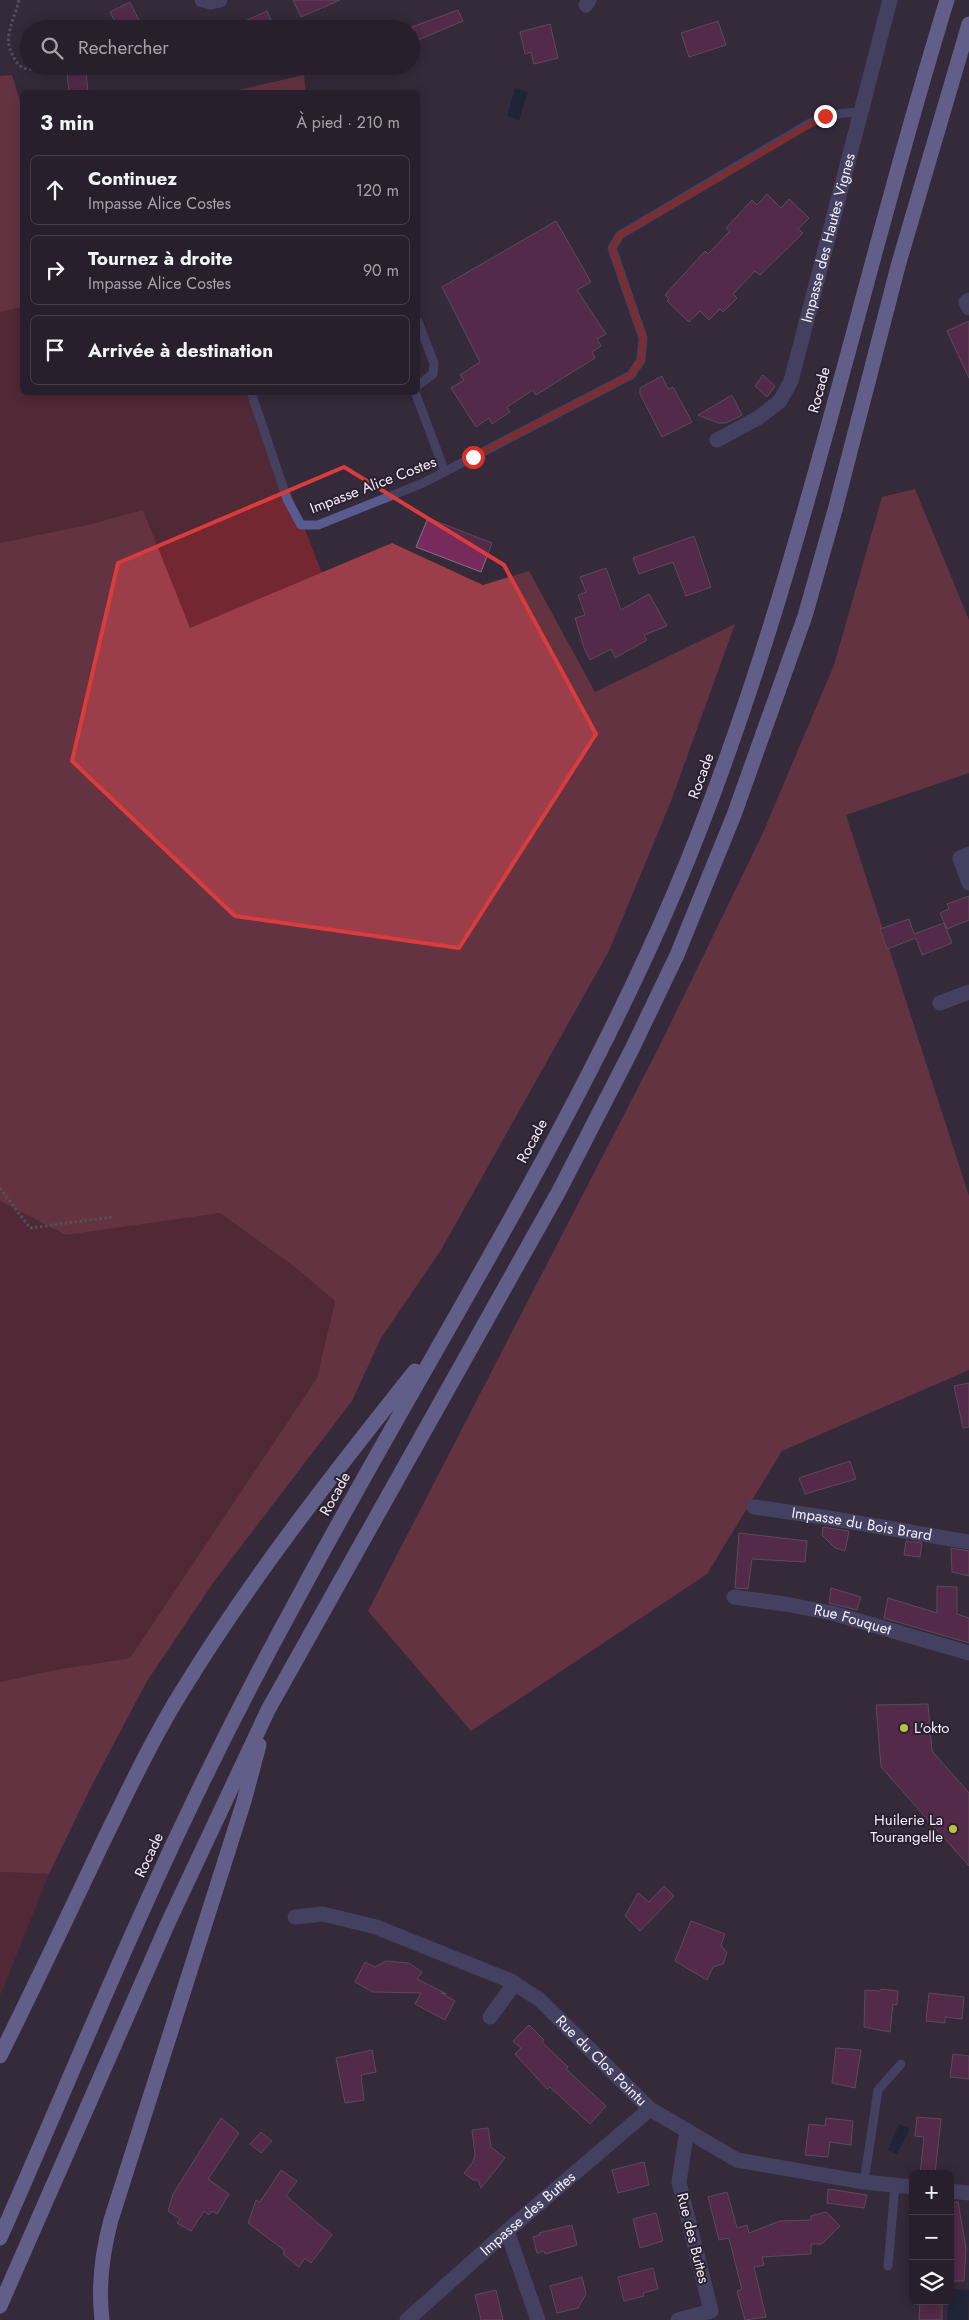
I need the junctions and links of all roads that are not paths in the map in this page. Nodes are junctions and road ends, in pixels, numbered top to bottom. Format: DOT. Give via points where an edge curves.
graph roads {
  1 [pos="202,0"];
  2 [pos="220,0"];
  3 [pos="890,0"];
  4 [pos="947,0"];
  5 [pos="969,24"];
  6 [pos="860,113"];
  7 [pos="420,327"];
  8 [pos="420,384"];
  9 [pos="251,395"];
  10 [pos="416,395"];
  11 [pos="717,440"];
  12 [pos="445,472"];
  13 [pos="969,854"];
  14 [pos="969,882"];
  15 [pos="969,992"];
  16 [pos="940,1003"];
  17 [pos="446,1332"];
  18 [pos="754,1507"];
  19 [pos="969,1542"];
  20 [pos="734,1597"];
  21 [pos="969,1652"];
  22 [pos="268,1710"];
  23 [pos="295,1916"];
  24 [pos="515,1984"];
  25 [pos="490,2016"];
  26 [pos="0,2056"];
  27 [pos="901,2064"];
  28 [pos="650,2109"];
  29 [pos="687,2130"];
  30 [pos="864,2182"];
  31 [pos="895,2185"];
  32 [pos="909,2187"];
  33 [pos="954,2191"];
  34 [pos="969,2193"];
  35 [pos="507,2231"];
  36 [pos="0,2238"];
  37 [pos="888,2266"];
  38 [pos="0,2306"];
  39 [pos="102,2320"];
  40 [pos="407,2320"];
  41 [pos="538,2320"];
  42 [pos="678,2320"];
  1 -- 2 [label="street"];
  3 -- 6 [label="street, Impasse des Hautes Vignes"];
  4 -- 17 [label="highway, Rocade" via="898,163 792,555 747,701 709,807 607,1037"];
  5 -- 22 [label="highway" via="898,266 805,616 734,815 677,955 559,1192"];
  6 -- 11 [label="street, Impasse des Hautes Vignes" via="791,381 780,402"];
  6 -- 12 [label="lane, Impasse Alice Costes" via="825,116 808,124 620,235 612,248 643,338 641,360 631,375"];
  7 -- 8 [label="lane" via="434,364 433,374"];
  9 -- 12 [label="lane, Impasse Alice Costes" via="287,499 301,525 318,525"];
  10 -- 12 [label="lane"];
  13 -- 14 [label="street" via="960,858"];
  15 -- 16 [label="street"];
  17 -- 26 [label="highway" via="265,1567 182,1692 136,1776"];
  17 -- 36 [label="highway, Rocade" via="231,1724 142,1912"];
  18 -- 19 [label="street, Impasse du Bois Brard"];
  20 -- 21 [label="street, Rue Fouquet" via="832,1614"];
  22 -- 38 [label="highway" via="168,1922"];
  22 -- 39 [label="highway" via="244,1801 111,2220 101,2265"];
  23 -- 24 [label="street, Rue du Clos Pointu" via="323,1914 376,1927"];
  24 -- 25 [label="street"];
  24 -- 28 [label="street, Rue du Clos Pointu" via="540,2000"];
  27 -- 30 [label="lane" via="878,2090"];
  28 -- 29 [label="street, Rue du Clos Pointu"];
  28 -- 35 [label="street, Impasse des Buttes"];
  29 -- 30 [label="street, Rue du Clos Pointu" via="737,2160"];
  29 -- 42 [label="street, Rue des Buttes" via="679,2182 711,2311"];
  30 -- 31 [label="street, Rue du Clos Pointu"];
  31 -- 32 [label="street, Rue du Clos Pointu"];
  31 -- 37 [label="lane"];
  33 -- 34 [label="street"];
  35 -- 40 [label="street, Impasse des Buttes"];
  35 -- 41 [label="street"];
}
